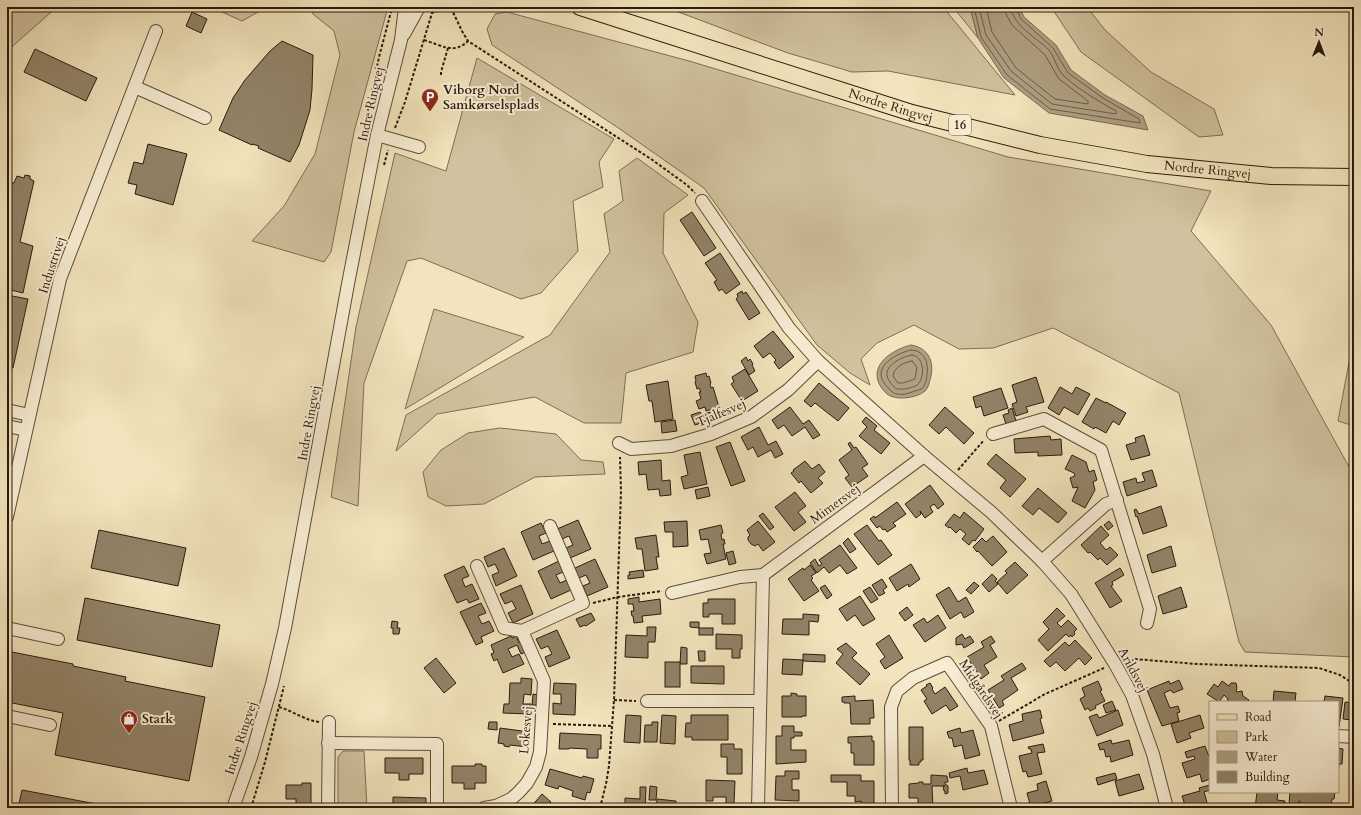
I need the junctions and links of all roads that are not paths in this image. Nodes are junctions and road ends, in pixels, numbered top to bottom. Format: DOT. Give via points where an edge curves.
graph roads {
  1 [pos="405,7"];
  2 [pos="419,7"];
  3 [pos="580,7"];
  4 [pos="156,31"];
  5 [pos="401,40"];
  6 [pos="134,87"];
  7 [pos="205,118"];
  8 [pos="377,135"];
  9 [pos="420,147"];
  10 [pos="1354,177"];
  11 [pos="702,201"];
  12 [pos="818,361"];
  13 [pos="7,410"];
  14 [pos="29,415"];
  15 [pos="7,426"];
  16 [pos="26,430"];
  17 [pos="993,434"];
  18 [pos="619,443"];
  19 [pos="924,456"];
  20 [pos="1117,500"];
  21 [pos="7,517"];
  22 [pos="550,526"];
  23 [pos="1042,561"];
  24 [pos="477,566"];
  25 [pos="763,575"];
  26 [pos="672,593"];
  27 [pos="1147,623"];
  28 [pos="7,628"];
  29 [pos="522,631"];
  30 [pos="58,639"];
  31 [pos="647,701"];
  32 [pos="760,701"];
  33 [pos="7,716"];
  34 [pos="329,722"];
  35 [pos="50,725"];
  36 [pos="1339,736"];
  37 [pos="1354,737"];
  38 [pos="328,743"];
  39 [pos="233,808"];
  40 [pos="328,808"];
  41 [pos="437,808"];
  42 [pos="484,808"];
  43 [pos="758,808"];
  44 [pos="892,808"];
  45 [pos="1011,808"];
  46 [pos="1167,808"];
  1 -- 5 [label="street, Indre Ringvej"];
  2 -- 5 [label="street, Indre Ringvej"];
  3 -- 10 [label="main road, Nordre Ringvej / 16" via="912,112 1040,145 1147,164 1271,176"];
  4 -- 6 [label="street, Industrivej"];
  5 -- 8 [label="street, Indre Ringvej"];
  6 -- 7 [label="street"];
  6 -- 14 [label="street, Industrivej" via="60,279"];
  8 -- 9 [label="street"];
  8 -- 39 [label="street, Indre Ringvej" via="285,628 251,757"];
  11 -- 12 [label="street" via="789,328"];
  12 -- 18 [label="street, Tjalfesvej" via="788,390 751,417 711,434 672,446 631,449"];
  12 -- 19 [label="street"];
  13 -- 14 [label="street"];
  14 -- 16 [label="street, Industrivej"];
  15 -- 16 [label="street"];
  16 -- 21 [label="street, Industrivej"];
  17 -- 20 [label="street" via="1044,419 1101,450"];
  19 -- 23 [label="street, Arildsvej" via="991,512"];
  19 -- 25 [label="street, Mimersvej"];
  20 -- 23 [label="street" via="1106,504"];
  20 -- 27 [label="street" via="1150,610"];
  22 -- 29 [label="street" via="583,603"];
  23 -- 46 [label="street, Arildsvej" via="1071,594 1132,695 1153,754"];
  24 -- 29 [label="street" via="504,628"];
  25 -- 26 [label="street" via="740,577"];
  25 -- 32 [label="street"];
  28 -- 30 [label="street"];
  29 -- 42 [label="street, Lokesvej" via="544,681 540,752 536,767 527,783 510,799 496,806"];
  31 -- 32 [label="street"];
  32 -- 43 [label="street"];
  33 -- 35 [label="street"];
  34 -- 38 [label="street"];
  36 -- 37 [label="street"];
  38 -- 40 [label="street"];
  38 -- 41 [label="street" via="436,744"];
  44 -- 45 [label="street, Midgårdsvej" via="891,707 897,691 913,678 947,663 991,726"];
}
